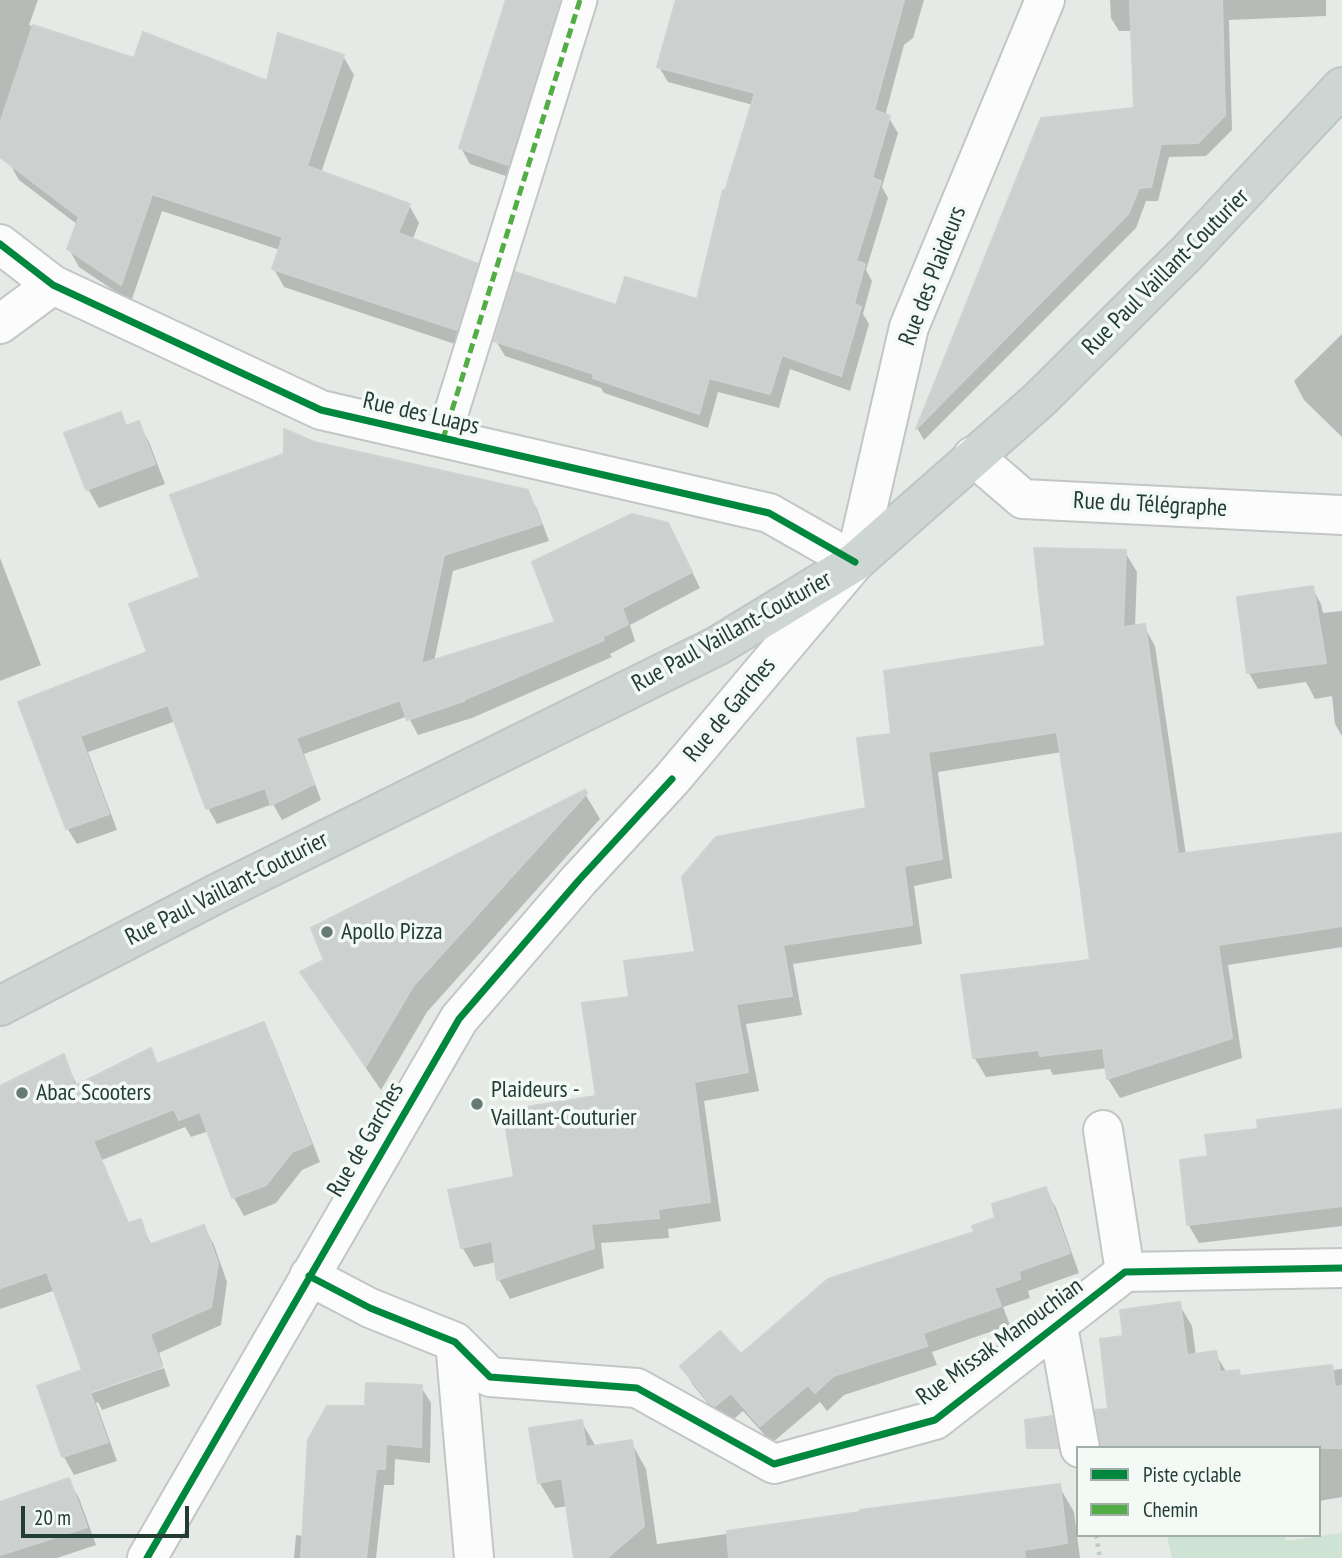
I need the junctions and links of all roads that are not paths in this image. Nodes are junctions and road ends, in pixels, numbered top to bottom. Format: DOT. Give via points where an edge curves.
graph roads {
  1 [pos="580,0"];
  2 [pos="1045,0"];
  3 [pos="1342,87"];
  4 [pos="0,244"];
  5 [pos="53,285"];
  6 [pos="0,324"];
  7 [pos="443,439"];
  8 [pos="973,456"];
  9 [pos="1342,515"];
  10 [pos="855,562"];
  11 [pos="0,1006"];
  12 [pos="1103,1130"];
  13 [pos="1342,1268"];
  14 [pos="1125,1272"];
  15 [pos="309,1276"];
  16 [pos="1058,1326"];
  17 [pos="455,1342"];
  18 [pos="1080,1446"];
  19 [pos="148,1558"];
  20 [pos="474,1558"];
  1 -- 7 [label="street, Rue des Luaps"];
  2 -- 10 [label="street, Rue des Plaideurs" via="909,327"];
  3 -- 8 [label="main road, Rue Paul Vaillant-Couturier" via="1187,253 1039,400"];
  4 -- 5 [label="street, Rue des Luaps"];
  5 -- 6 [label="street"];
  5 -- 7 [label="street, Rue des Luaps" via="321,410"];
  7 -- 10 [label="street, Rue des Luaps" via="769,513"];
  8 -- 9 [label="street, Rue du Télégraphe" via="1023,499"];
  8 -- 10 [label="main road, Rue Paul Vaillant-Couturier"];
  10 -- 11 [label="main road, Rue Paul Vaillant-Couturier" via="717,646 241,881"];
  10 -- 15 [label="street, Rue de Garches" via="672,779 459,1019"];
  12 -- 14 [label="street"];
  13 -- 14 [label="street"];
  14 -- 16 [label="street, Rue Missak Manouchian"];
  15 -- 17 [label="street, Rue Missak Manouchian" via="370,1308"];
  15 -- 19 [label="street, Rue de Garches"];
  16 -- 17 [label="street, Rue Missak Manouchian" via="935,1420 774,1464 637,1388 490,1377"];
  16 -- 18 [label="street, Rue Missak Manouchian"];
  17 -- 20 [label="street"];
}
